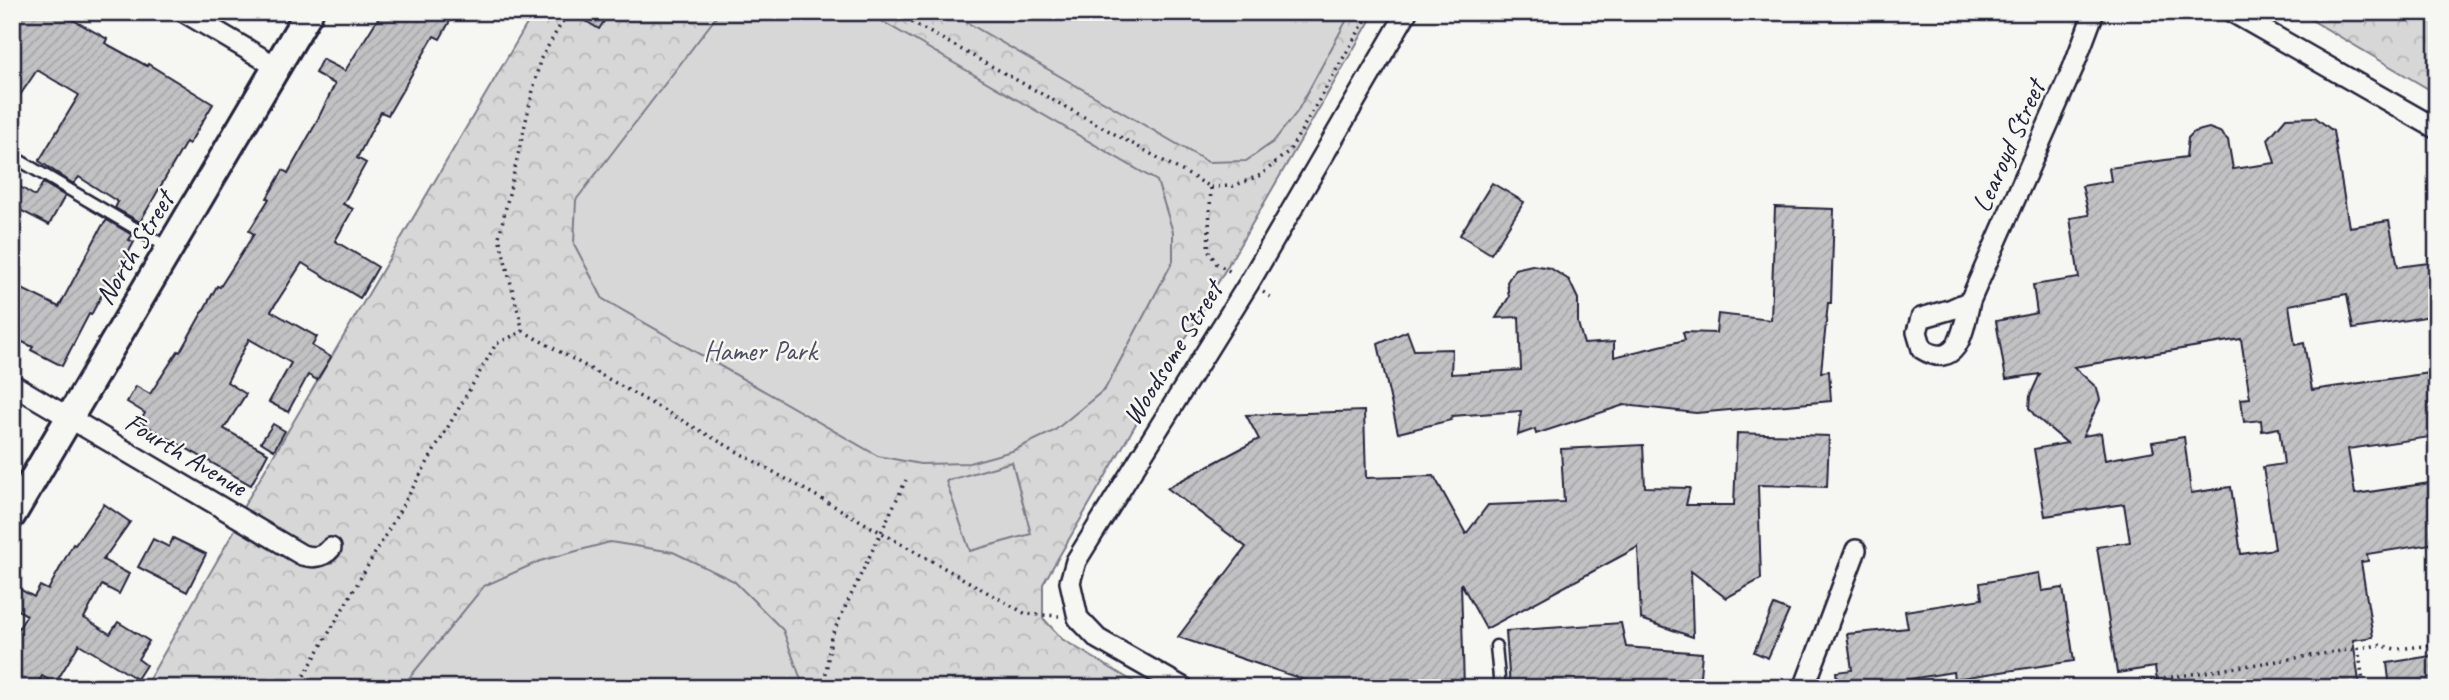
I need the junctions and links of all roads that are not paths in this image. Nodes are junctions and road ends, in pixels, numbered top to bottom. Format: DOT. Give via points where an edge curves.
graph roads {
  1 [pos="184,12"];
  2 [pos="309,12"];
  3 [pos="1408,12"];
  4 [pos="2094,12"];
  5 [pos="2232,12"];
  6 [pos="277,67"];
  7 [pos="2437,128"];
  8 [pos="12,156"];
  9 [pos="170,249"];
  10 [pos="1970,301"];
  11 [pos="12,384"];
  12 [pos="70,417"];
  13 [pos="12,515"];
  14 [pos="331,548"];
  15 [pos="1856,550"];
  16 [pos="1496,646"];
  17 [pos="1184,688"];
  18 [pos="1500,688"];
  19 [pos="1804,688"];
  1 -- 6 [label="street"];
  2 -- 6 [label="main road, North Street"];
  3 -- 17 [label="street, Woodsome Street" via="1249,283 1076,561 1070,582 1078,618 1098,639"];
  4 -- 10 [label="street, Learoyd Street"];
  5 -- 7 [label="street"];
  6 -- 9 [label="main road, North Street"];
  8 -- 9 [label="lane"];
  9 -- 12 [label="main road, North Street"];
  11 -- 12 [label="street, Fourth Avenue"];
  12 -- 13 [label="main road, North Street"];
  12 -- 14 [label="street, Fourth Avenue" via="302,555 312,558"];
  15 -- 19 [label="street"];
  16 -- 18 [label="lane"];
}
